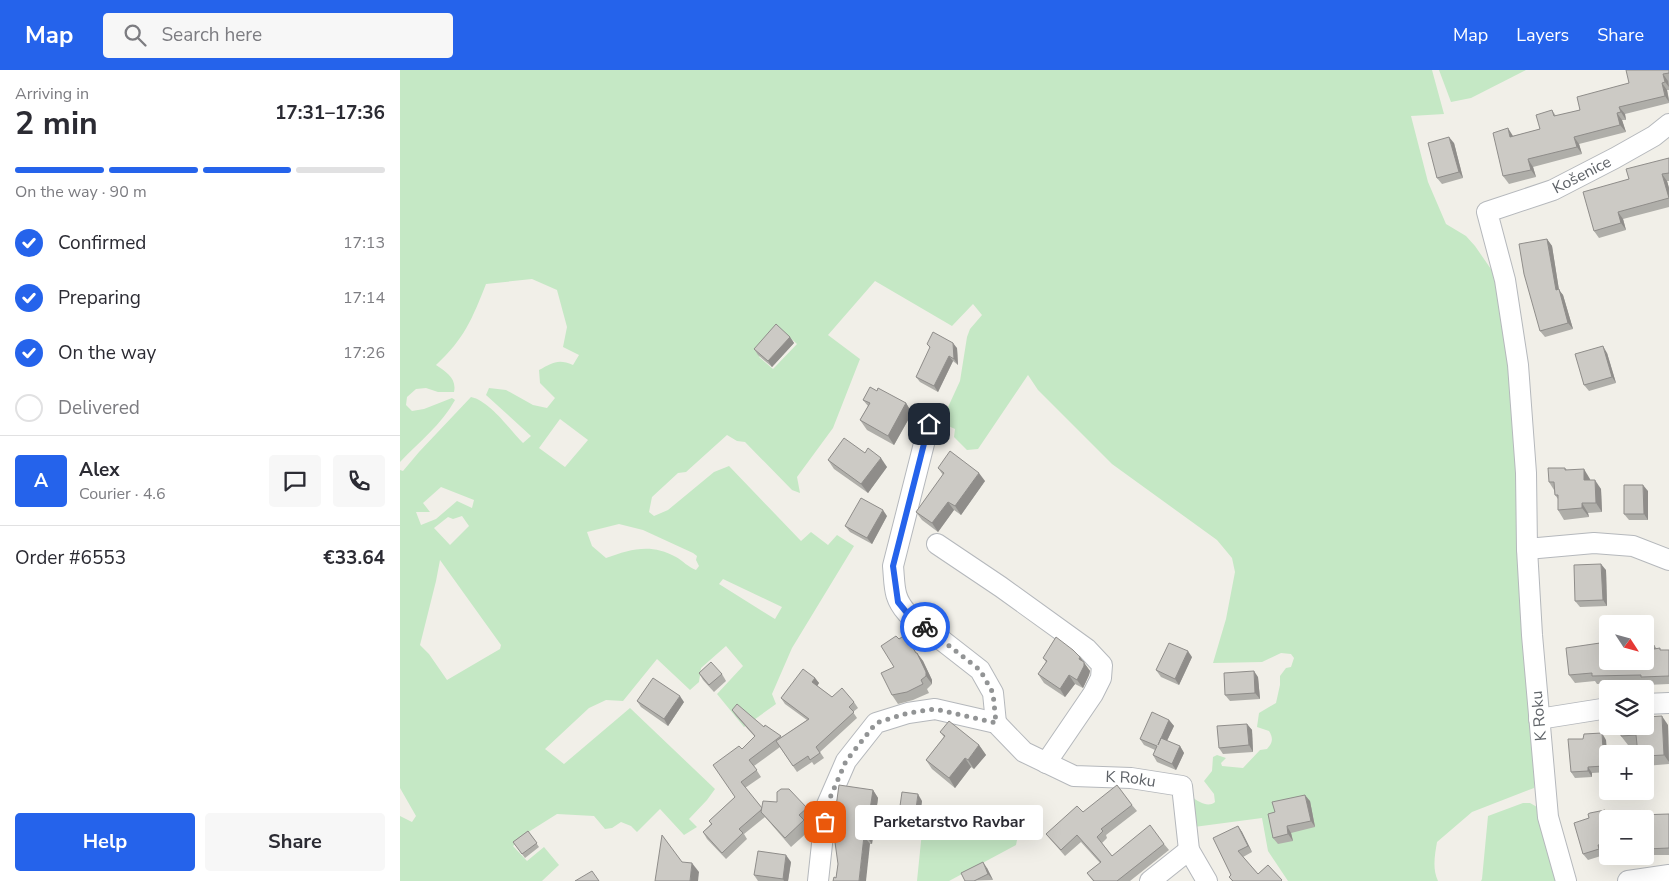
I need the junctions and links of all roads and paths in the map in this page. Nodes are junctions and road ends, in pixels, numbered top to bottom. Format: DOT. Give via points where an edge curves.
graph roads {
  1 [pos="1669,124"];
  2 [pos="1487,212"];
  3 [pos="929,424"];
  4 [pos="937,544"];
  5 [pos="1527,549"];
  6 [pos="1669,560"];
  7 [pos="1669,703"];
  8 [pos="1654,704"];
  9 [pos="1599,709"];
  10 [pos="1539,719"];
  11 [pos="996,723"];
  12 [pos="1046,763"];
  13 [pos="1190,850"];
  14 [pos="1669,874"];
  15 [pos="818,881"];
  16 [pos="1150,881"];
  17 [pos="1207,881"];
  18 [pos="1566,881"];
  19 [pos="1628,881"];
  1 -- 2 [label="street, Košenice" via="1654,136 1553,190"];
  2 -- 5 [label="street, K Roku" via="1505,280 1518,365 1526,473"];
  3 -- 11 [label="street" via="893,566 895,590 898,602 907,613 980,670 993,693"];
  4 -- 12 [label="street" via="1079,644 1102,665 1101,678 1093,694"];
  5 -- 6 [label="street" via="1594,542 1633,546"];
  5 -- 10 [label="street, K Roku"];
  7 -- 8 [label="street"];
  9 -- 10 [label="street"];
  10 -- 18 [label="street, K Roku" via="1548,817"];
  11 -- 12 [label="street, K Roku" via="1024,752"];
  11 -- 15 [label="street" via="935,709 876,723 846,761 826,807"];
  12 -- 13 [label="street, K Roku" via="1074,776 1131,778 1182,786"];
  13 -- 16 [label="street"];
  13 -- 17 [label="street, K Roku"];
  14 -- 19 [label="street"];
}
